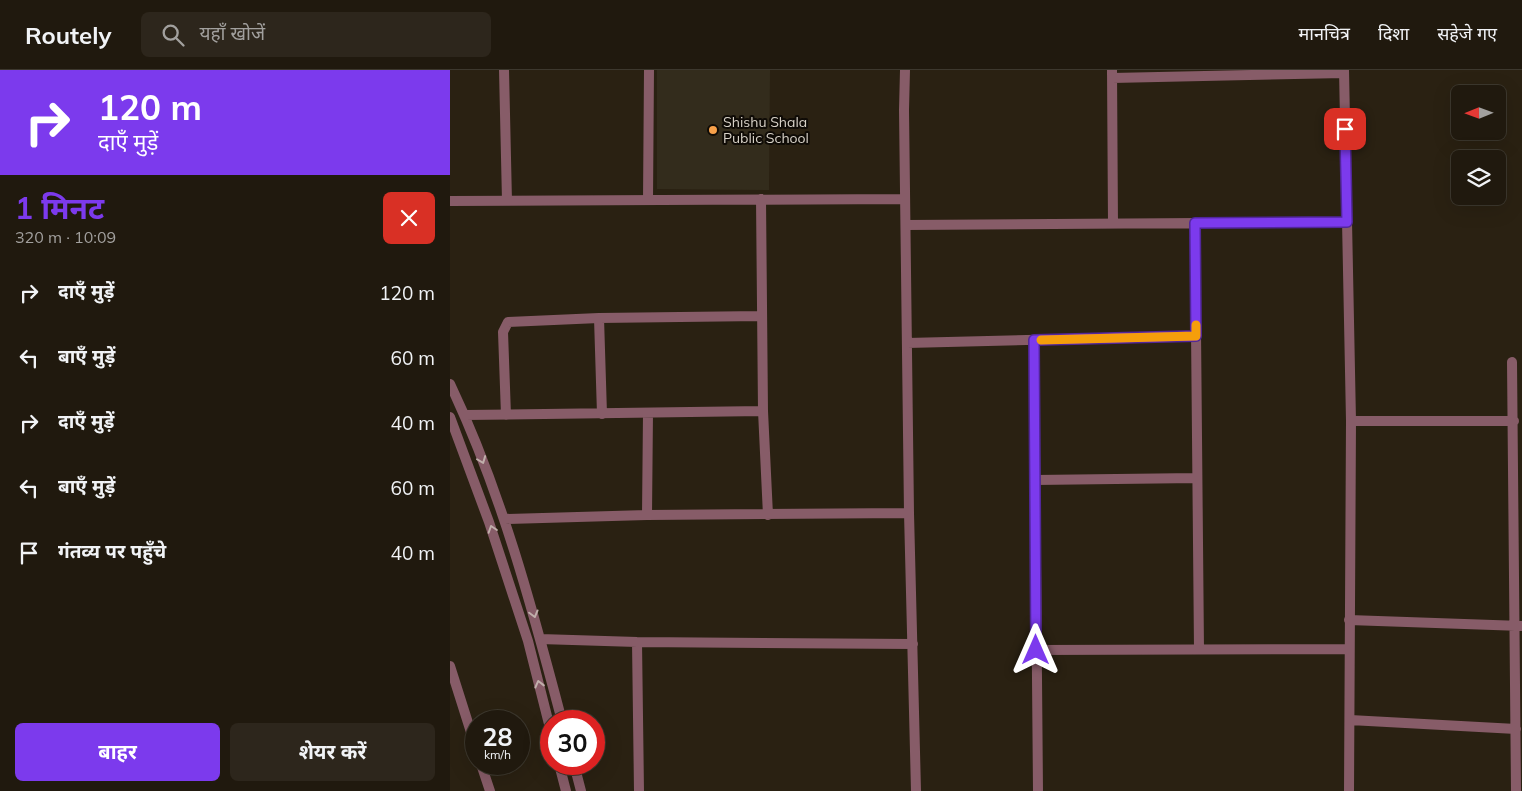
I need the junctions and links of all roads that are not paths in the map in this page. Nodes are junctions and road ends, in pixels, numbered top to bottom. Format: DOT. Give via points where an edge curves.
graph roads {
  1 [pos="504,70"];
  2 [pos="649,70"];
  3 [pos="905,70"];
  4 [pos="1344,72"];
  5 [pos="1112,74"];
  6 [pos="905,198"];
  7 [pos="761,199"];
  8 [pos="648,200"];
  9 [pos="450,201"];
  10 [pos="507,201"];
  11 [pos="1347,222"];
  12 [pos="1195,223"];
  13 [pos="1113,224"];
  14 [pos="906,225"];
  15 [pos="761,316"];
  16 [pos="599,318"];
  17 [pos="1196,336"];
  18 [pos="1034,340"];
  19 [pos="907,343"];
  20 [pos="1512,362"];
  21 [pos="450,384"];
  22 [pos="763,411"];
  23 [pos="648,413"];
  24 [pos="602,414"];
  25 [pos="465,415"];
  26 [pos="506,415"];
  27 [pos="450,417"];
  28 [pos="1351,421"];
  29 [pos="1514,421"];
  30 [pos="1197,478"];
  31 [pos="1035,480"];
  32 [pos="909,513"];
  33 [pos="647,515"];
  34 [pos="768,515"];
  35 [pos="505,519"];
  36 [pos="1349,620"];
  37 [pos="1518,626"];
  38 [pos="540,639"];
  39 [pos="637,642"];
  40 [pos="913,644"];
  41 [pos="1199,649"];
  42 [pos="1349,649"];
  43 [pos="1036,650"];
  44 [pos="450,666"];
  45 [pos="545,710"];
  46 [pos="559,710"];
  47 [pos="465,713"];
  48 [pos="1350,720"];
  49 [pos="1516,729"];
  50 [pos="485,775"];
  51 [pos="562,775"];
  52 [pos="577,775"];
  53 [pos="490,791"];
  54 [pos="566,791"];
  55 [pos="581,791"];
  56 [pos="639,791"];
  57 [pos="916,791"];
  58 [pos="1038,791"];
  59 [pos="1350,791"];
  60 [pos="1516,791"];
  1 -- 10 [label="street"];
  2 -- 8 [label="street"];
  3 -- 6 [label="street"];
  4 -- 5 [label="street"];
  4 -- 11 [label="street"];
  5 -- 13 [label="street"];
  6 -- 7 [label="street"];
  6 -- 14 [label="street"];
  7 -- 8 [label="street"];
  7 -- 15 [label="street"];
  8 -- 10 [label="street"];
  9 -- 10 [label="street"];
  11 -- 12 [label="street"];
  11 -- 28 [label="street"];
  12 -- 13 [label="street"];
  12 -- 17 [label="street"];
  13 -- 14 [label="street"];
  14 -- 19 [label="street"];
  15 -- 16 [label="street"];
  15 -- 22 [label="street"];
  16 -- 24 [label="street"];
  16 -- 26 [label="street" via="508,322 503,332"];
  17 -- 18 [label="street"];
  17 -- 30 [label="street"];
  18 -- 19 [label="street"];
  18 -- 31 [label="street"];
  19 -- 32 [label="street"];
  20 -- 29 [label="street"];
  21 -- 25 [label="street"];
  22 -- 23 [label="street"];
  22 -- 34 [label="street"];
  23 -- 24 [label="street"];
  23 -- 33 [label="street"];
  24 -- 26 [label="street"];
  25 -- 26 [label="street"];
  25 -- 35 [label="street, one-way"];
  45 -- 27 [label="street, one-way" via="528,641"];
  28 -- 29 [label="street"];
  28 -- 36 [label="street"];
  29 -- 37 [label="street"];
  30 -- 31 [label="street"];
  30 -- 41 [label="street"];
  31 -- 43 [label="street"];
  32 -- 34 [label="street"];
  32 -- 40 [label="street"];
  33 -- 34 [label="street"];
  33 -- 35 [label="street"];
  35 -- 38 [label="street, one-way"];
  36 -- 37 [label="street"];
  36 -- 42 [label="street"];
  37 -- 49 [label="street"];
  38 -- 39 [label="street"];
  38 -- 46 [label="street"];
  39 -- 40 [label="street"];
  39 -- 56 [label="street"];
  40 -- 57 [label="street"];
  41 -- 42 [label="street"];
  41 -- 43 [label="street"];
  42 -- 48 [label="street"];
  43 -- 58 [label="street"];
  44 -- 47 [label="street"];
  48 -- 49 [label="street"];
  48 -- 59 [label="street"];
  49 -- 60 [label="street"];
  50 -- 53 [label="street"];
  51 -- 54 [label="street"];
  52 -- 55 [label="street"];
}
